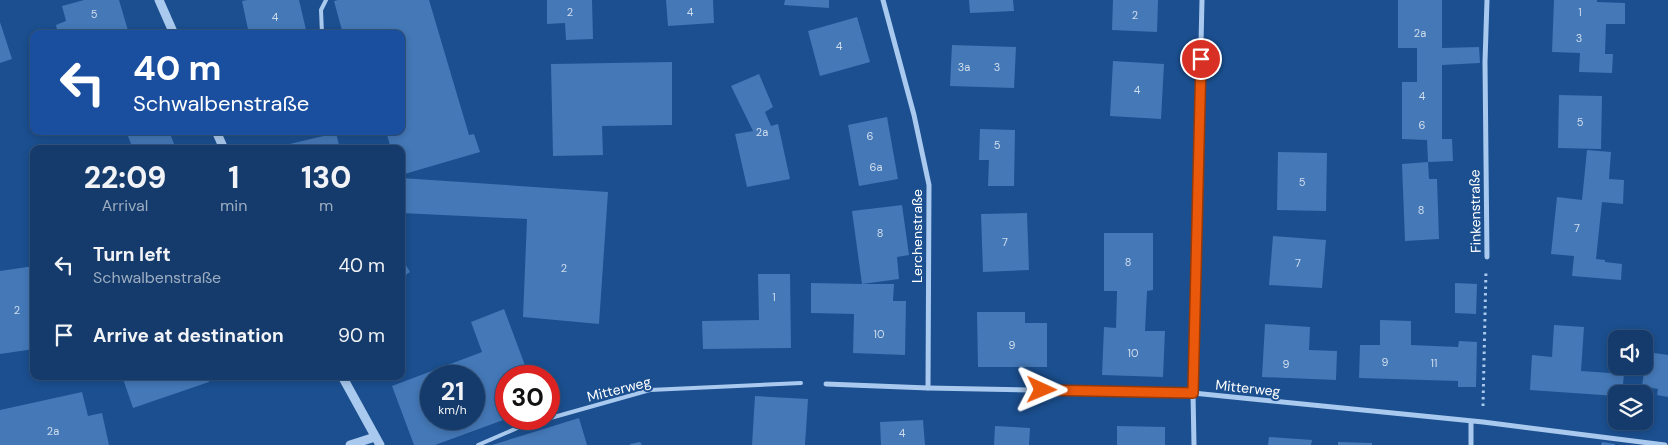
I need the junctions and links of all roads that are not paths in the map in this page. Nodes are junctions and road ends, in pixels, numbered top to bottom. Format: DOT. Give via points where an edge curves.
graph roads {
  1 [pos="159,0"];
  2 [pos="326,0"];
  3 [pos="883,0"];
  4 [pos="1202,0"];
  5 [pos="1487,0"];
  6 [pos="172,30"];
  7 [pos="322,30"];
  8 [pos="1486,257"];
  9 [pos="344,380"];
  10 [pos="801,383"];
  11 [pos="826,384"];
  12 [pos="928,388"];
  13 [pos="1193,393"];
  14 [pos="1471,422"];
  15 [pos="378,441"];
  16 [pos="350,445"];
  17 [pos="478,445"];
  18 [pos="1194,445"];
  19 [pos="1471,445"];
  20 [pos="1665,445"];
  1 -- 6 [label="street"];
  2 -- 7 [label="lane" via="321,10"];
  3 -- 12 [label="street, Lerchenstraße" via="929,185"];
  4 -- 13 [label="street"];
  5 -- 8 [label="street, Finkenstraße"];
  9 -- 15 [label="street"];
  10 -- 17 [label="lane, Mitterweg" via="650,390 522,426"];
  11 -- 12 [label="street, Mitterweg"];
  12 -- 13 [label="street, Mitterweg"];
  13 -- 14 [label="street, Mitterweg"];
  13 -- 18 [label="street"];
  14 -- 19 [label="street"];
  14 -- 20 [label="street, Mitterweg"];
  15 -- 16 [label="street"];
}
